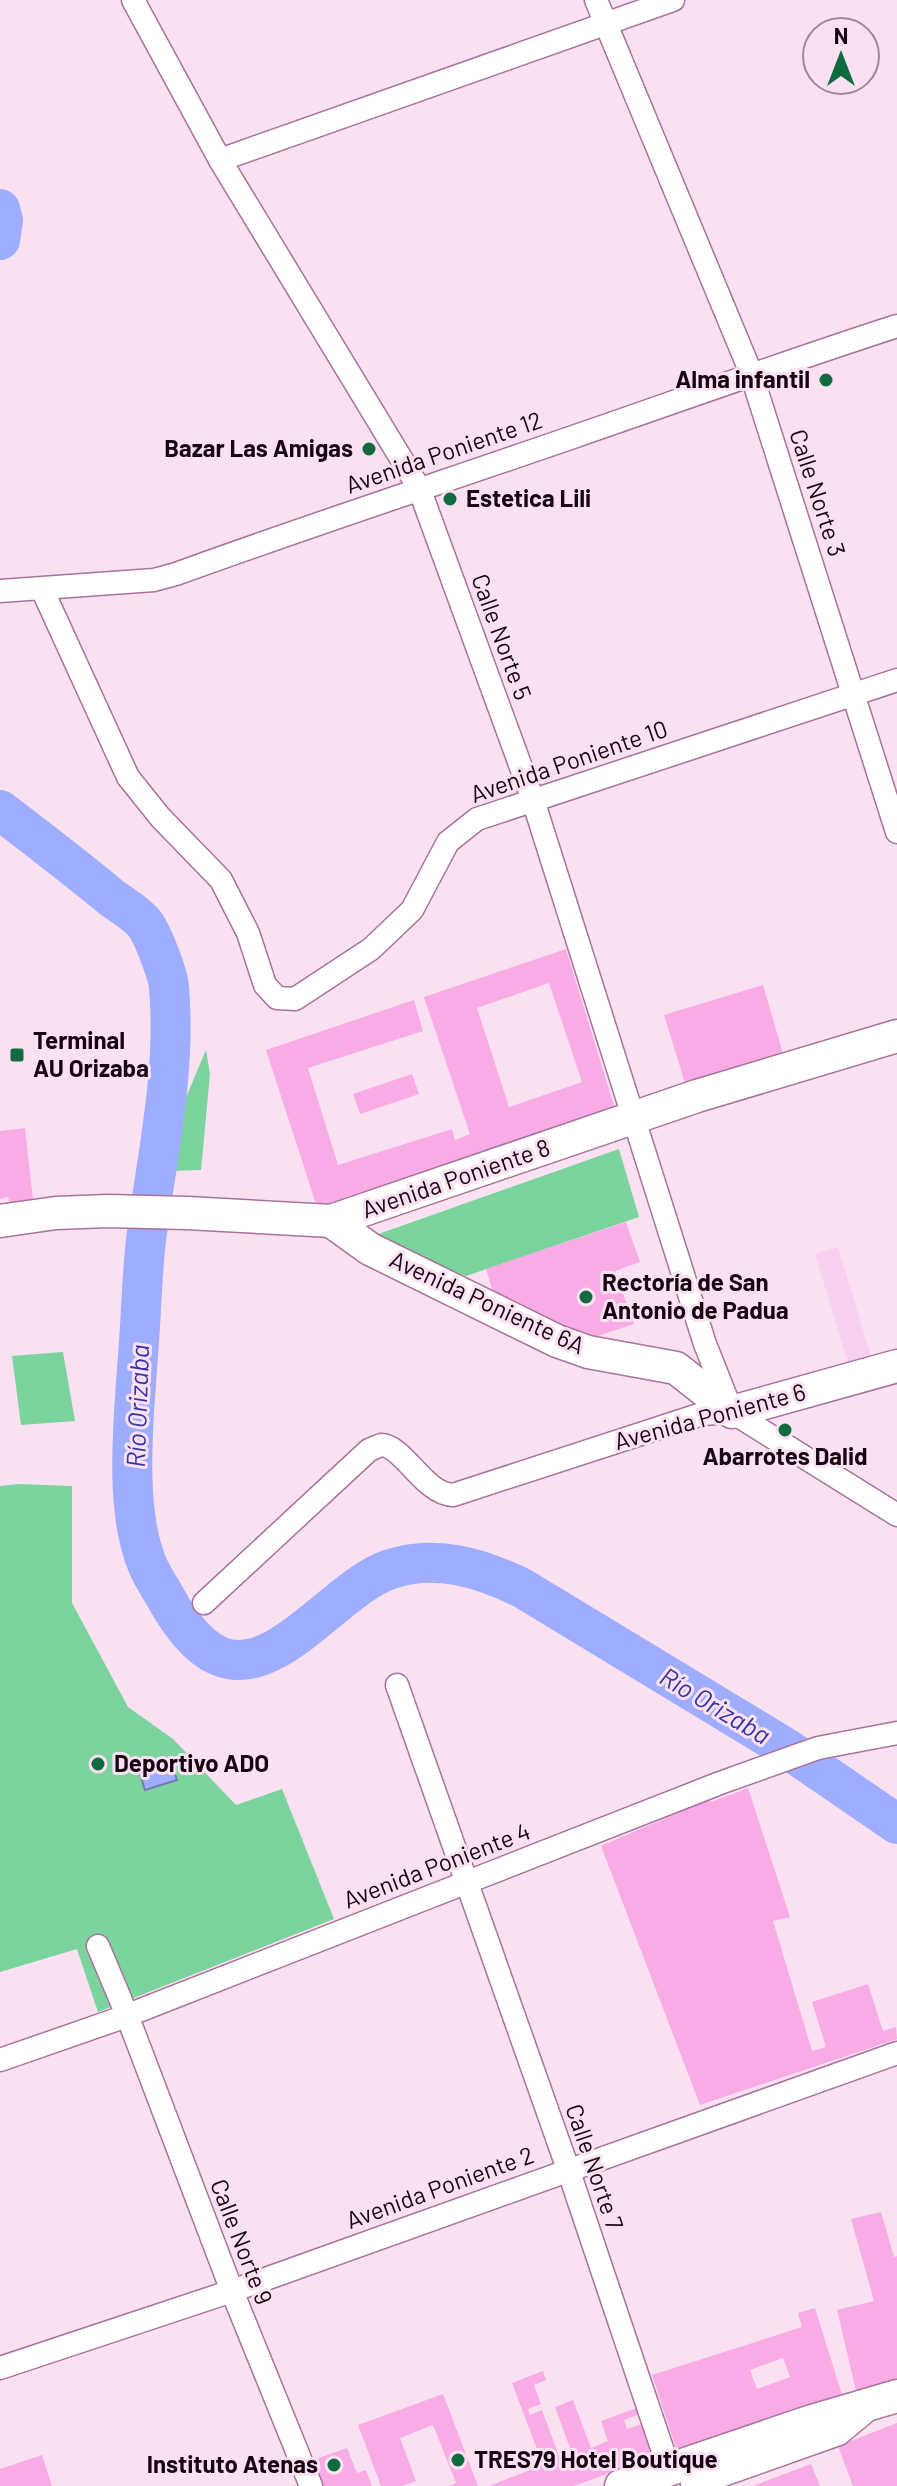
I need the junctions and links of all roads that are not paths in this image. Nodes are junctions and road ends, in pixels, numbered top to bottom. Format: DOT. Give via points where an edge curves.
graph roads {
  1 [pos="133,0"];
  2 [pos="596,0"];
  3 [pos="673,0"];
  4 [pos="605,22"];
  5 [pos="220,160"];
  6 [pos="897,326"];
  7 [pos="751,373"];
  8 [pos="419,488"];
  9 [pos="42,589"];
  10 [pos="0,591"];
  11 [pos="897,680"];
  12 [pos="855,693"];
  13 [pos="533,800"];
  14 [pos="897,832"];
  15 [pos="897,1036"];
  16 [pos="634,1119"];
  17 [pos="0,1221"];
  18 [pos="331,1221"];
  19 [pos="705,1344"];
  20 [pos="897,1366"];
  21 [pos="676,1368"];
  22 [pos="732,1412"];
  23 [pos="897,1515"];
  24 [pos="204,1603"];
  25 [pos="397,1685"];
  26 [pos="897,1733"];
  27 [pos="466,1883"];
  28 [pos="98,1946"];
  29 [pos="127,2015"];
  30 [pos="897,2053"];
  31 [pos="0,2060"];
  32 [pos="568,2169"];
  33 [pos="232,2291"];
  34 [pos="0,2368"];
  35 [pos="886,2400"];
  36 [pos="680,2477"];
  37 [pos="311,2486"];
  38 [pos="621,2486"];
  1 -- 5 [label="street, Calle Norte 5"];
  2 -- 4 [label="street, Calle Norte 3"];
  3 -- 4 [label="street"];
  4 -- 5 [label="street"];
  4 -- 7 [label="street, Calle Norte 3"];
  5 -- 8 [label="street, Calle Norte 5"];
  6 -- 7 [label="street, Avenida Poniente 12"];
  7 -- 8 [label="street, Avenida Poniente 12"];
  7 -- 12 [label="street, Calle Norte 3"];
  8 -- 9 [label="street, Avenida Poniente 12" via="154,580"];
  8 -- 13 [label="street, Calle Norte 5"];
  9 -- 10 [label="street, Avenida Poniente 12"];
  9 -- 13 [label="street, Avenida Poniente 10" via="128,777 221,880 248,933 265,985 277,998 295,999 395,928 412,910 437,858 461,829"];
  11 -- 12 [label="street, Avenida Poniente 10"];
  12 -- 13 [label="street, Avenida Poniente 10"];
  12 -- 14 [label="street, Calle Norte 3"];
  13 -- 16 [label="street, Calle Norte 5"];
  15 -- 16 [label="street, Avenida Poniente 8"];
  16 -- 18 [label="street, Avenida Poniente 8"];
  16 -- 19 [label="street, Calle Norte 5"];
  17 -- 18 [label="street, Avenida Poniente 8" via="108,1211"];
  18 -- 21 [label="street, Avenida Poniente 6A" via="370,1249 557,1341"];
  19 -- 21 [label="street"];
  19 -- 22 [label="street, Calle Norte 5"];
  20 -- 22 [label="street, Avenida Poniente 6"];
  21 -- 22 [label="street, Avenida Poniente 6A"];
  22 -- 23 [label="street"];
  22 -- 24 [label="street, Avenida Poniente 6" via="702,1414 453,1495 434,1489 381,1445 369,1450"];
  25 -- 27 [label="street, Calle Norte 7"];
  26 -- 27 [label="street, Avenida Poniente 4" via="818,1748"];
  27 -- 29 [label="street, Avenida Poniente 4"];
  27 -- 32 [label="street, Calle Norte 7"];
  28 -- 29 [label="street, Calle Norte 9"];
  29 -- 31 [label="street, Avenida Poniente 4"];
  29 -- 33 [label="street, Calle Norte 9"];
  30 -- 32 [label="street, Avenida Poniente 2"];
  32 -- 33 [label="street, Avenida Poniente 2"];
  32 -- 36 [label="street, Calle Norte 7"];
  33 -- 34 [label="street, Avenida Poniente 2"];
  33 -- 37 [label="street, Calle Norte 9"];
  35 -- 36 [label="street" via="812,2421"];
  36 -- 38 [label="street"];
}
